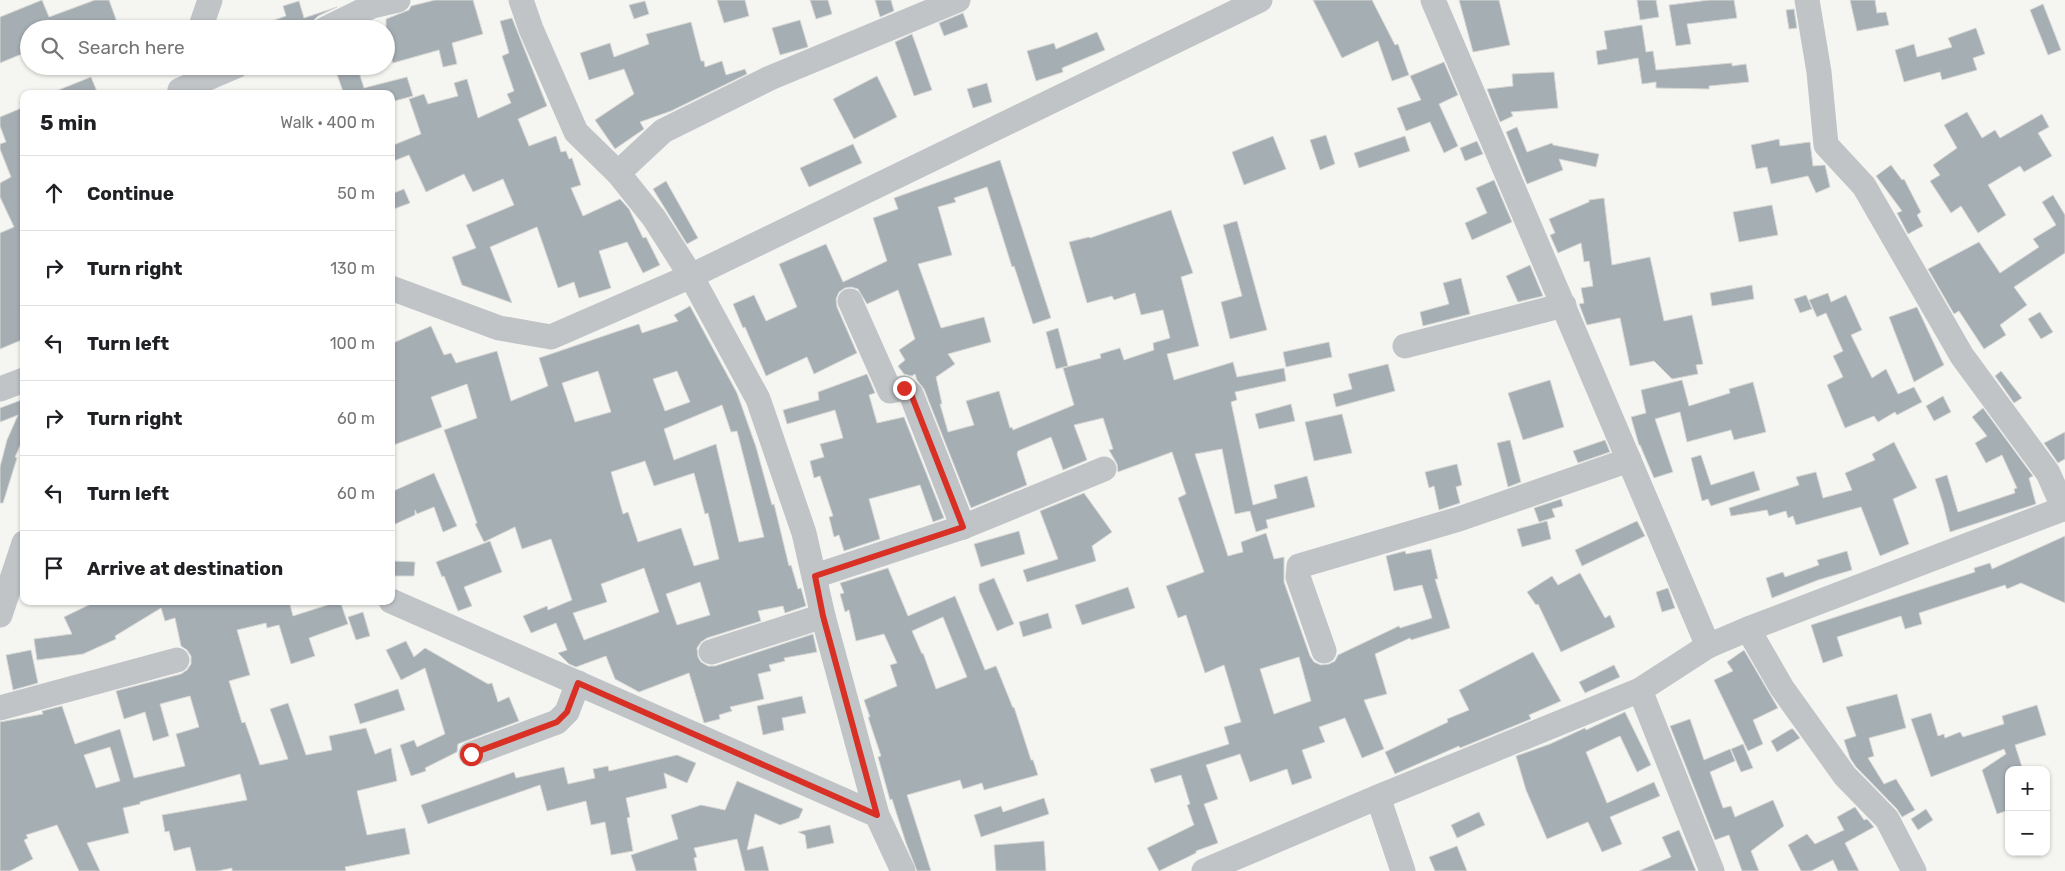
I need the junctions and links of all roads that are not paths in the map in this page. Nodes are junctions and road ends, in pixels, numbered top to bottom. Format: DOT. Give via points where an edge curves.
graph roads {
  1 [pos="210,0"];
  2 [pos="398,0"];
  3 [pos="521,0"];
  4 [pos="958,0"];
  5 [pos="1260,0"];
  6 [pos="1433,0"];
  7 [pos="1807,0"];
  8 [pos="203,20"];
  9 [pos="343,20"];
  10 [pos="185,75"];
  11 [pos="216,75"];
  12 [pos="180,90"];
  13 [pos="183,90"];
  14 [pos="618,173"];
  15 [pos="691,276"];
  16 [pos="395,289"];
  17 [pos="850,300"];
  18 [pos="1564,306"];
  19 [pos="1405,346"];
  20 [pos="20,382"];
  21 [pos="0,389"];
  22 [pos="1630,460"];
  23 [pos="1104,469"];
  24 [pos="2064,509"];
  25 [pos="963,527"];
  26 [pos="20,555"];
  27 [pos="815,576"];
  28 [pos="395,603"];
  29 [pos="0,615"];
  30 [pos="823,616"];
  31 [pos="1748,629"];
  32 [pos="1708,646"];
  33 [pos="1324,651"];
  34 [pos="711,652"];
  35 [pos="177,660"];
  36 [pos="578,683"];
  37 [pos="1640,690"];
  38 [pos="0,708"];
  39 [pos="471,754"];
  40 [pos="1378,797"];
  41 [pos="877,815"];
  42 [pos="903,871"];
  43 [pos="1204,871"];
  44 [pos="1403,871"];
  45 [pos="1712,871"];
  46 [pos="1914,871"];
  1 -- 8 [label="street"];
  2 -- 9 [label="street" via="372,6"];
  3 -- 14 [label="street" via="576,132"];
  4 -- 14 [label="street" via="770,78 663,131"];
  5 -- 15 [label="street"];
  6 -- 18 [label="street"];
  7 -- 24 [label="street" via="1819,72 1826,146 1864,186 1962,356 2048,473"];
  10 -- 12 [label="street"];
  11 -- 13 [label="street"];
  14 -- 15 [label="street" via="654,218"];
  15 -- 16 [label="street" via="551,337 499,328"];
  15 -- 27 [label="street" via="758,399 804,533"];
  17 -- 25 [label="street" via="890,391 904,388 911,394"];
  18 -- 19 [label="street"];
  18 -- 22 [label="street"];
  20 -- 21 [label="street"];
  22 -- 32 [label="street"];
  22 -- 33 [label="street" via="1459,519 1299,566 1298,577"];
  23 -- 25 [label="street"];
  24 -- 31 [label="street"];
  25 -- 27 [label="street"];
  26 -- 29 [label="street"];
  27 -- 30 [label="street"];
  28 -- 36 [label="street"];
  30 -- 34 [label="street"];
  30 -- 41 [label="street"];
  31 -- 32 [label="street"];
  31 -- 46 [label="street" via="1782,688 1845,776 1887,819"];
  32 -- 37 [label="street"];
  35 -- 38 [label="street"];
  36 -- 39 [label="street" via="567,712 557,722"];
  36 -- 41 [label="street"];
  37 -- 40 [label="street"];
  37 -- 45 [label="street"];
  40 -- 43 [label="street"];
  40 -- 44 [label="street"];
  41 -- 42 [label="street"];
}
